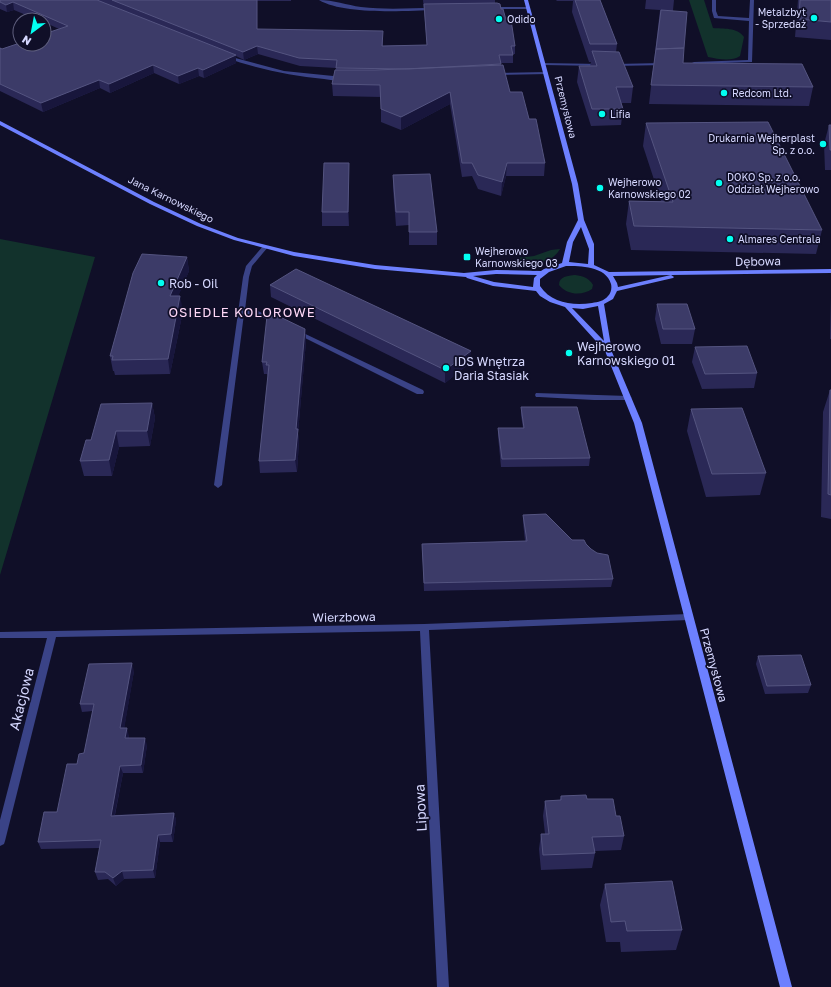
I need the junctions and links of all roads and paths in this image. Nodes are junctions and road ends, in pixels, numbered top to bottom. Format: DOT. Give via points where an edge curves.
graph roads {
  1 [pos="321,0"];
  2 [pos="526,0"];
  3 [pos="714,0"];
  4 [pos="752,0"];
  5 [pos="480,8"];
  6 [pos="528,8"];
  7 [pos="442,9"];
  8 [pos="751,20"];
  9 [pos="220,53"];
  10 [pos="544,64"];
  11 [pos="671,64"];
  12 [pos="686,64"];
  13 [pos="546,73"];
  14 [pos="490,75"];
  15 [pos="349,79"];
  16 [pos="0,123"];
  17 [pos="581,220"];
  18 [pos="265,247"];
  19 [pos="565,264"];
  20 [pos="591,266"];
  21 [pos="831,271"];
  22 [pos="541,273"];
  23 [pos="608,274"];
  24 [pos="684,274"];
  25 [pos="464,275"];
  26 [pos="537,289"];
  27 [pos="615,290"];
  28 [pos="601,304"];
  29 [pos="568,307"];
  30 [pos="241,312"];
  31 [pos="285,326"];
  32 [pos="292,329"];
  33 [pos="609,352"];
  34 [pos="420,392"];
  35 [pos="539,395"];
  36 [pos="628,398"];
  37 [pos="218,485"];
  38 [pos="689,617"];
  39 [pos="424,627"];
  40 [pos="52,634"];
  41 [pos="0,635"];
  42 [pos="0,841"];
  43 [pos="443,987"];
  44 [pos="786,987"];
  1 -- 7 [label="street" via="365,10"];
  2 -- 6 [label="street, Przemysłowa"];
  3 -- 8 [label="street" via="716,17"];
  4 -- 8 [label="street"];
  5 -- 6 [label="street"];
  6 -- 10 [label="street, Przemysłowa"];
  8 -- 12 [label="street" via="750,61"];
  9 -- 15 [label="street" via="272,71 318,78"];
  10 -- 11 [label="street"];
  10 -- 13 [label="street, Przemysłowa"];
  13 -- 14 [label="street"];
  13 -- 17 [label="street, Przemysłowa" via="575,184"];
  16 -- 18 [label="street, Jana Karnowskiego" via="199,225"];
  17 -- 19 [label="street" via="570,242"];
  17 -- 20 [label="street, Przemysłowa" via="591,244"];
  18 -- 25 [label="street, Jana Karnowskiego" via="347,263"];
  18 -- 30 [label="street" via="249,266"];
  19 -- 20 [label="street"];
  19 -- 22 [label="street" via="551,267"];
  20 -- 23 [label="street"];
  21 -- 24 [label="street, Dębowa"];
  22 -- 25 [label="street, Jana Karnowskiego" via="496,272"];
  22 -- 26 [label="street" via="536,280"];
  23 -- 24 [label="street, Dębowa"];
  23 -- 27 [label="street" via="614,282"];
  24 -- 27 [label="street, Dębowa"];
  25 -- 26 [label="street, Jana Karnowskiego" via="493,284"];
  26 -- 29 [label="street" via="554,303"];
  27 -- 28 [label="street" via="610,298"];
  28 -- 29 [label="street"];
  28 -- 33 [label="street, Przemysłowa"];
  29 -- 33 [label="street, Przemysłowa"];
  30 -- 31 [label="street" via="256,312"];
  30 -- 37 [label="street"];
  32 -- 34 [label="street"];
  33 -- 36 [label="street, Przemysłowa"];
  35 -- 36 [label="street"];
  36 -- 38 [label="street, Przemysłowa" via="638,424"];
  38 -- 39 [label="street, Wierzbowa"];
  38 -- 44 [label="street, Przemysłowa"];
  39 -- 40 [label="street, Wierzbowa"];
  39 -- 43 [label="street, Lipowa"];
  40 -- 41 [label="street, Wierzbowa"];
  40 -- 42 [label="street, Akacjowa"];
}
